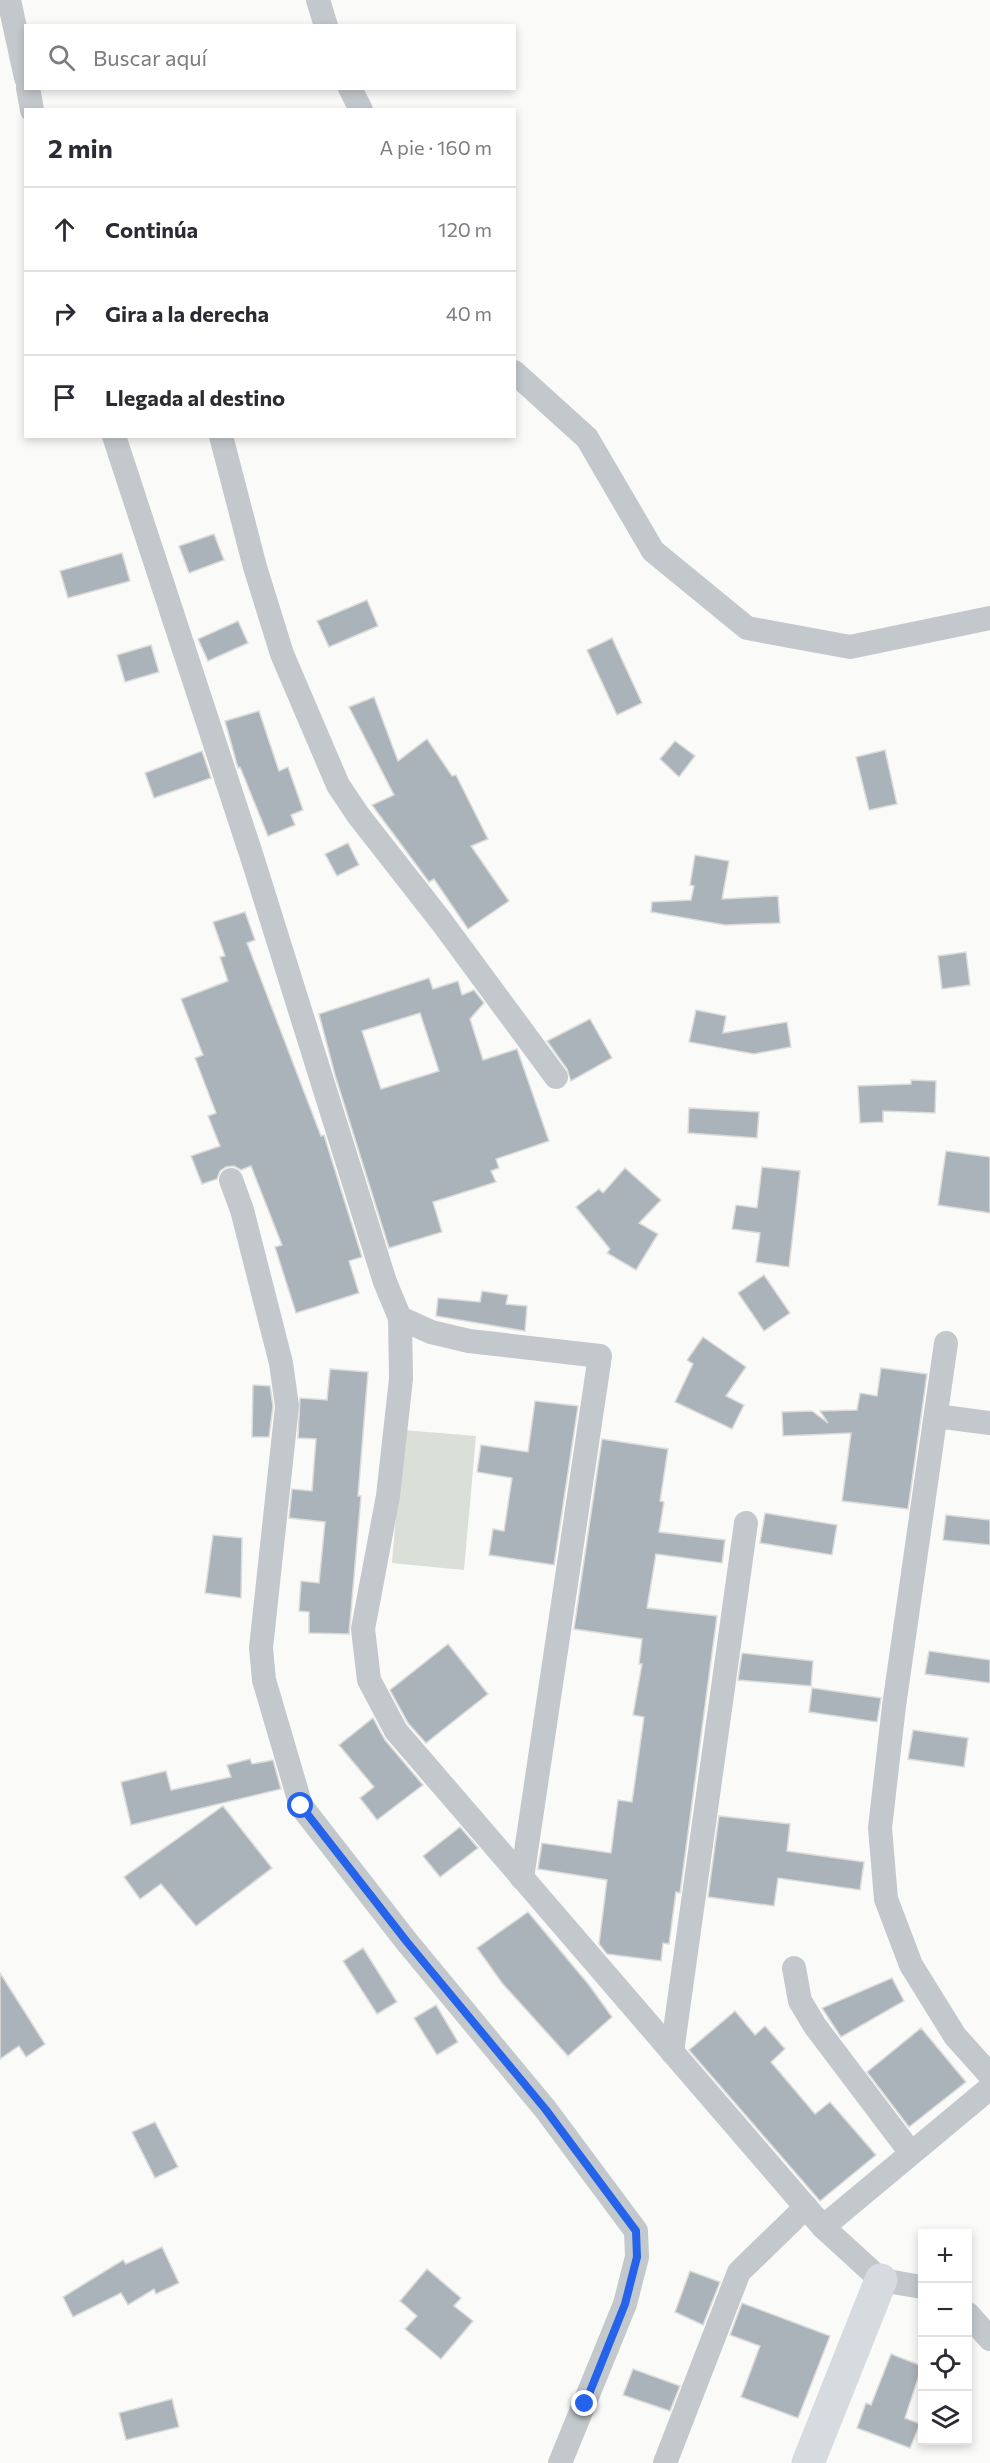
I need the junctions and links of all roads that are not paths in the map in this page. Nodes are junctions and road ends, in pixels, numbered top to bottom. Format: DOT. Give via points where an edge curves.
graph roads {
  1 [pos="9,0"];
  2 [pos="318,0"];
  3 [pos="325,24"];
  4 [pos="24,69"];
  5 [pos="28,90"];
  6 [pos="351,90"];
  7 [pos="32,108"];
  8 [pos="360,108"];
  9 [pos="516,374"];
  10 [pos="115,438"];
  11 [pos="222,438"];
  12 [pos="990,618"];
  13 [pos="556,1077"];
  14 [pos="231,1180"];
  15 [pos="400,1318"];
  16 [pos="946,1343"];
  17 [pos="936,1416"];
  18 [pos="990,1423"];
  19 [pos="746,1524"];
  20 [pos="522,1878"];
  21 [pos="794,1968"];
  22 [pos="672,2052"];
  23 [pos="990,2074"];
  24 [pos="990,2088"];
  25 [pos="911,2153"];
  26 [pos="806,2207"];
  27 [pos="823,2227"];
  28 [pos="881,2280"];
  29 [pos="918,2286"];
  30 [pos="972,2319"];
  31 [pos="990,2339"];
  32 [pos="560,2463"];
  33 [pos="664,2463"];
  34 [pos="808,2463"];
  1 -- 4 [label="street"];
  2 -- 3 [label="street"];
  5 -- 7 [label="street"];
  6 -- 8 [label="street"];
  9 -- 12 [label="street" via="587,438 653,551 747,628 850,647"];
  10 -- 15 [label="street" via="253,860 385,1282"];
  11 -- 13 [label="street" via="282,654 334,777 358,815"];
  14 -- 32 [label="street" via="281,1363 287,1406 261,1648 264,1680 301,1806 546,2110 636,2231 637,2257 625,2304"];
  15 -- 20 [label="street" via="401,1379 388,1496 363,1629 369,1680 396,1731"];
  15 -- 20 [label="street" via="431,1332 469,1341 600,1356"];
  16 -- 17 [label="street"];
  17 -- 18 [label="street"];
  17 -- 23 [label="street" via="880,1828 886,1899 911,1965 955,2036"];
  19 -- 22 [label="street"];
  20 -- 22 [label="street"];
  21 -- 25 [label="street" via="800,2001 815,2026"];
  22 -- 26 [label="street"];
  24 -- 25 [label="street"];
  25 -- 27 [label="street"];
  26 -- 27 [label="street"];
  26 -- 33 [label="street" via="739,2272"];
  27 -- 28 [label="street"];
  28 -- 29 [label="street"];
  28 -- 34 [label="street"];
  30 -- 31 [label="street"];
}
